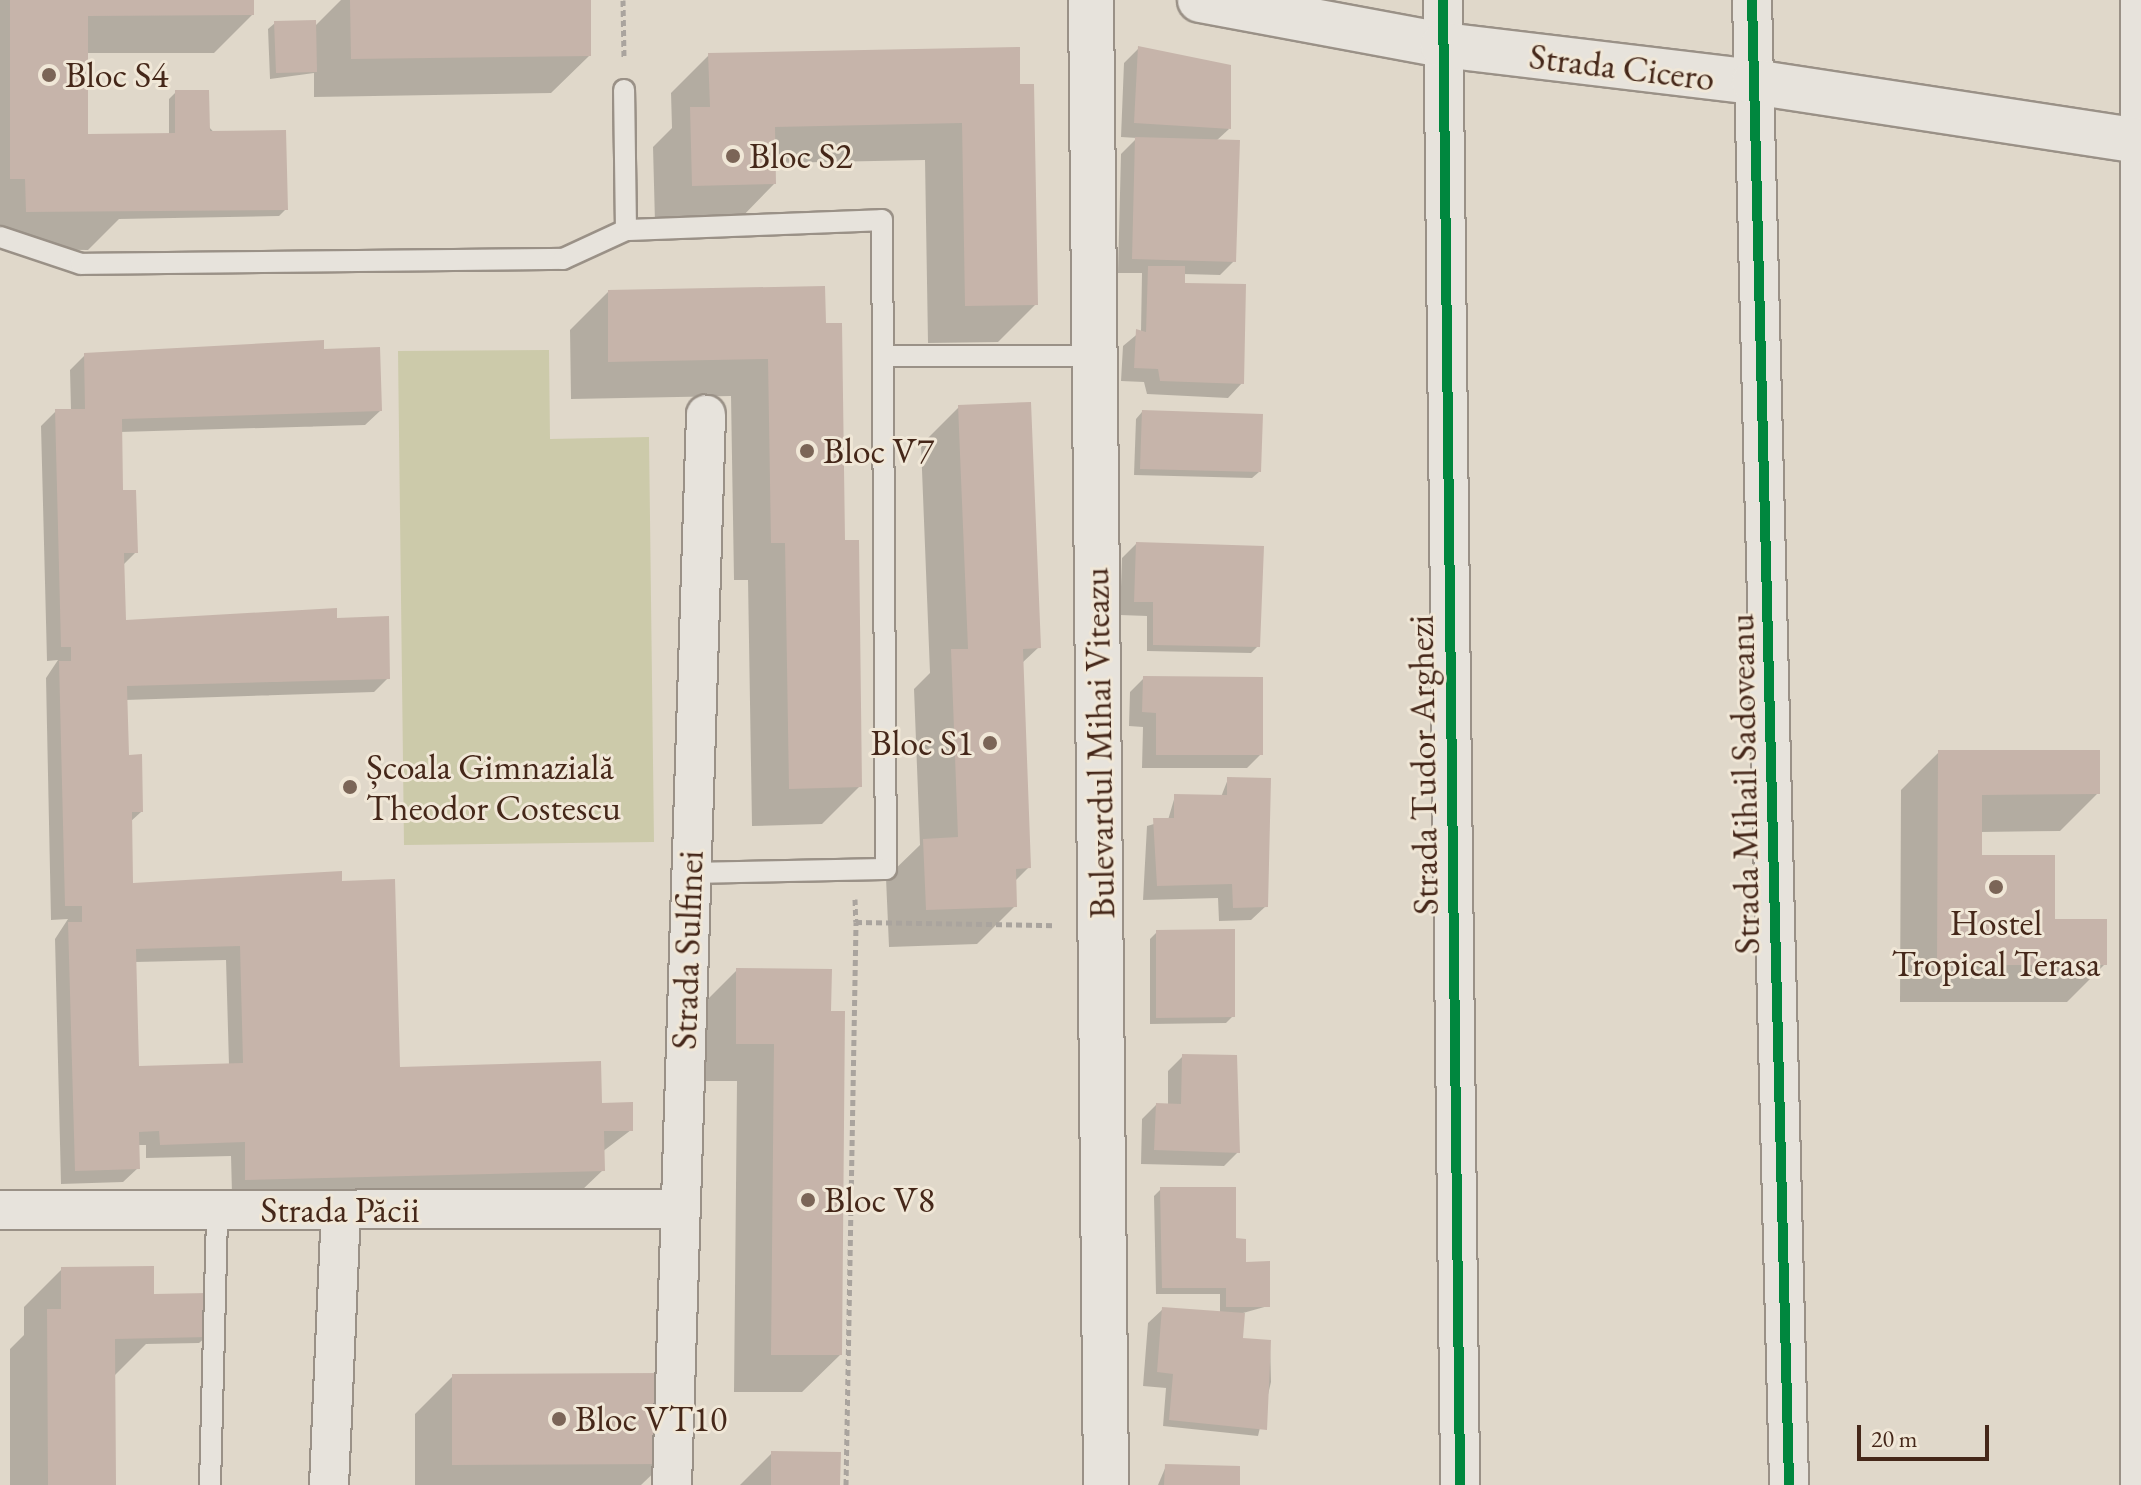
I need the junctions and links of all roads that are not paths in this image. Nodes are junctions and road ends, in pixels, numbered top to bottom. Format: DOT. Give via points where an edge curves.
graph roads {
  1 [pos="1091,0"];
  2 [pos="1200,0"];
  3 [pos="1443,0"];
  4 [pos="1752,0"];
  5 [pos="2140,0"];
  6 [pos="1443,45"];
  7 [pos="1754,82"];
  8 [pos="624,90"];
  9 [pos="2138,141"];
  10 [pos="626,230"];
  11 [pos="0,237"];
  12 [pos="883,356"];
  13 [pos="1095,356"];
  14 [pos="706,415"];
  15 [pos="689,873"];
  16 [pos="680,1209"];
  17 [pos="0,1210"];
  18 [pos="217,1210"];
  19 [pos="341,1210"];
  20 [pos="210,1485"];
  21 [pos="329,1485"];
  22 [pos="672,1485"];
  23 [pos="1106,1485"];
  24 [pos="1460,1485"];
  25 [pos="1789,1485"];
  26 [pos="2140,1485"];
  1 -- 13 [label="main road, Bulevardul Mihai Viteazu"];
  2 -- 6 [label="main road, Strada Cicero"];
  3 -- 6 [label="street, Strada Tudor Arghezi"];
  4 -- 7 [label="street, Strada Mihail Sadoveanu"];
  5 -- 9 [label="street"];
  6 -- 7 [label="main road, Strada Cicero"];
  6 -- 24 [label="street, Strada Tudor Arghezi"];
  7 -- 9 [label="main road, Strada Cicero"];
  7 -- 25 [label="street, Strada Mihail Sadoveanu"];
  8 -- 10 [label="lane"];
  9 -- 26 [label="street"];
  10 -- 11 [label="lane" via="563,259 81,264"];
  10 -- 12 [label="lane" via="882,220"];
  12 -- 13 [label="lane"];
  12 -- 15 [label="lane" via="886,869"];
  13 -- 23 [label="main road, Bulevardul Mihai Viteazu"];
  14 -- 15 [label="street, Strada Sulfinei"];
  15 -- 16 [label="street, Strada Sulfinei"];
  16 -- 19 [label="street, Strada Păcii"];
  16 -- 22 [label="street, Strada Sulfinei"];
  17 -- 18 [label="street, Strada Păcii"];
  18 -- 19 [label="street, Strada Păcii"];
  18 -- 20 [label="lane"];
  19 -- 21 [label="street"];
}
